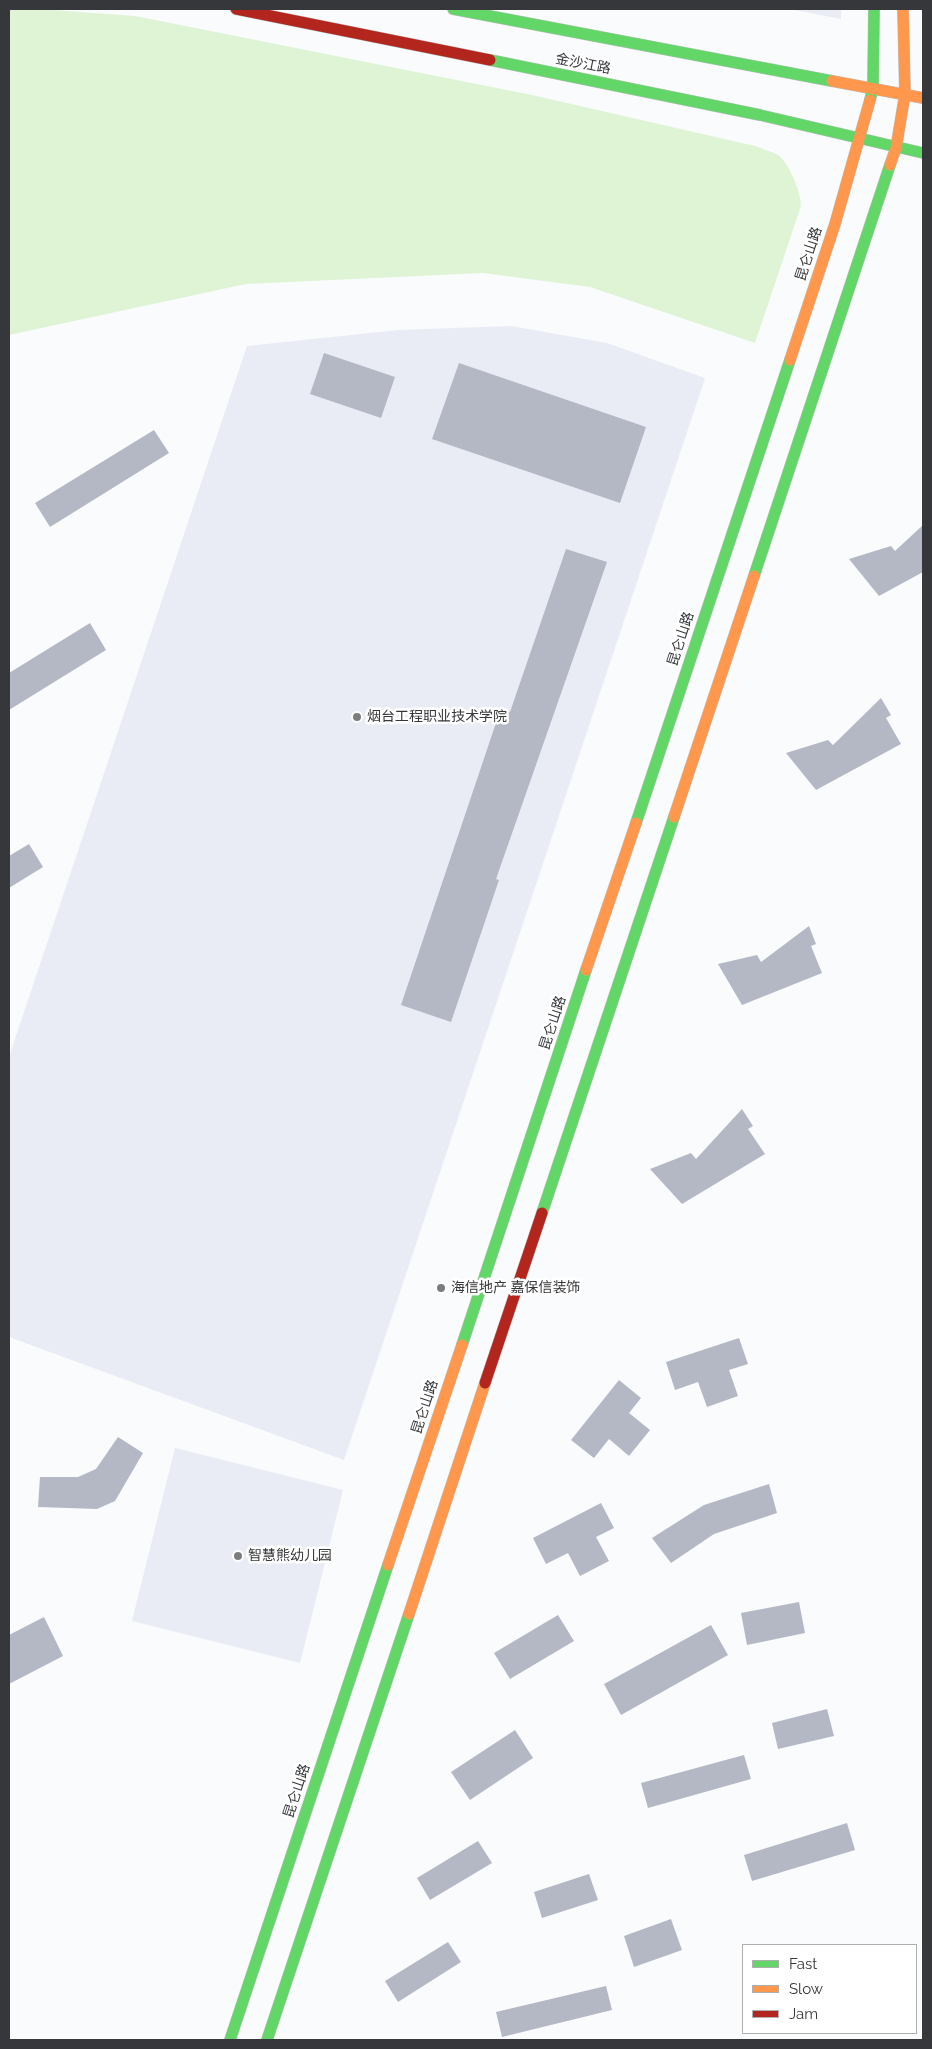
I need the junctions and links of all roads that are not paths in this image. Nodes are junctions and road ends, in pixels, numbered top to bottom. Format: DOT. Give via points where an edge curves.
graph roads {
  1 [pos="236,9"];
  2 [pos="453,9"];
  3 [pos="874,9"];
  4 [pos="903,9"];
  5 [pos="873,88"];
  6 [pos="905,94"];
  7 [pos="923,98"];
  8 [pos="860,138"];
  9 [pos="896,148"];
  10 [pos="923,153"];
  11 [pos="230,2040"];
  12 [pos="267,2040"];
  1 -- 8 [label="street, 金沙江路"];
  2 -- 5 [label="street"];
  3 -- 5 [label="street, 昆仑山路"];
  4 -- 6 [label="street"];
  5 -- 6 [label="street"];
  5 -- 8 [label="street, 昆仑山路"];
  6 -- 7 [label="street"];
  6 -- 9 [label="street"];
  8 -- 9 [label="street, 金沙江路"];
  8 -- 11 [label="street, 昆仑山路" via="835,224"];
  9 -- 10 [label="street, 金沙江路"];
  9 -- 12 [label="street"];
}
